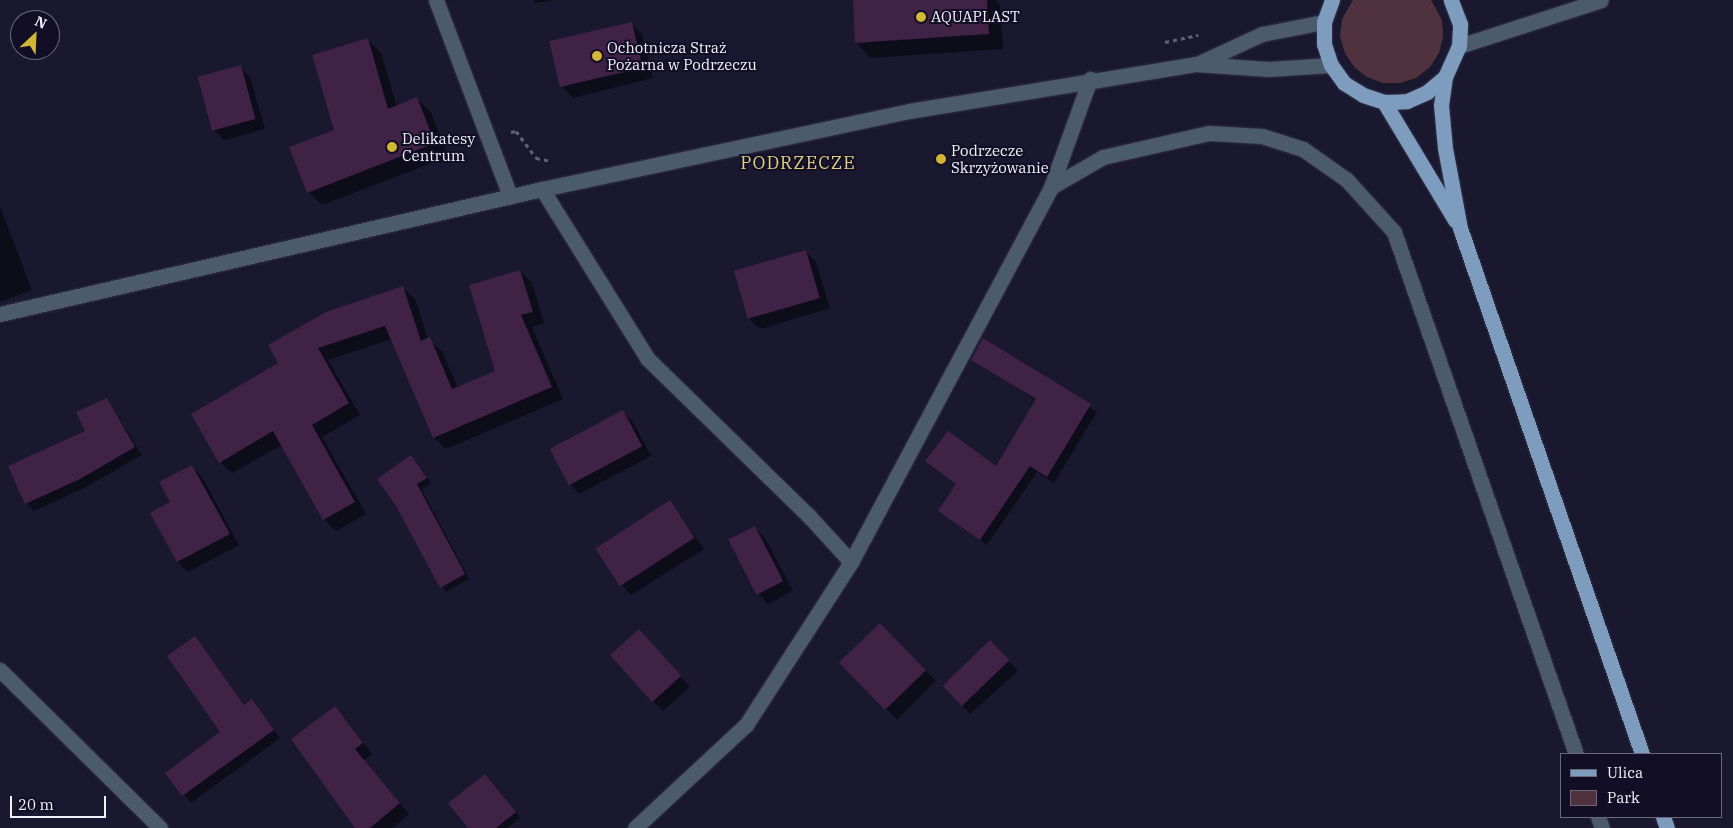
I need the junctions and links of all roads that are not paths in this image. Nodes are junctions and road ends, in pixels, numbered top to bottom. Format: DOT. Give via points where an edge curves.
graph roads {
  1 [pos="436,0"];
  2 [pos="1332,0"];
  3 [pos="1451,0"];
  4 [pos="1601,0"];
  5 [pos="1324,22"];
  6 [pos="1459,46"];
  7 [pos="1195,64"];
  8 [pos="1331,65"];
  9 [pos="1445,77"];
  10 [pos="1090,79"];
  11 [pos="1384,102"];
  12 [pos="1051,188"];
  13 [pos="542,189"];
  14 [pos="510,196"];
  15 [pos="1460,228"];
  16 [pos="0,314"];
  17 [pos="851,562"];
  18 [pos="0,670"];
  19 [pos="1576,753"];
  20 [pos="1642,753"];
  21 [pos="160,828"];
  22 [pos="635,828"];
  1 -- 14 [label="street"];
  2 -- 5 [label="main road"];
  3 -- 6 [label="main road" via="1460,24"];
  4 -- 6 [label="street"];
  5 -- 7 [label="street" via="1262,34"];
  5 -- 8 [label="main road" via="1324,44"];
  6 -- 9 [label="main road"];
  7 -- 8 [label="street" via="1269,69"];
  7 -- 10 [label="street"];
  8 -- 11 [label="main road" via="1344,83 1363,96"];
  9 -- 11 [label="main road" via="1428,92 1406,100"];
  9 -- 15 [label="main road" via="1441,105 1444,139"];
  10 -- 12 [label="street"];
  10 -- 13 [label="street" via="909,111"];
  11 -- 15 [label="main road"];
  12 -- 17 [label="street"];
  12 -- 19 [label="street" via="1103,157 1210,133 1262,136 1303,149 1347,180 1394,232"];
  13 -- 14 [label="street"];
  13 -- 17 [label="street" via="647,358 809,516"];
  14 -- 16 [label="street"];
  15 -- 20 [label="main road"];
  17 -- 22 [label="street" via="746,725"];
  18 -- 21 [label="street"];
}
